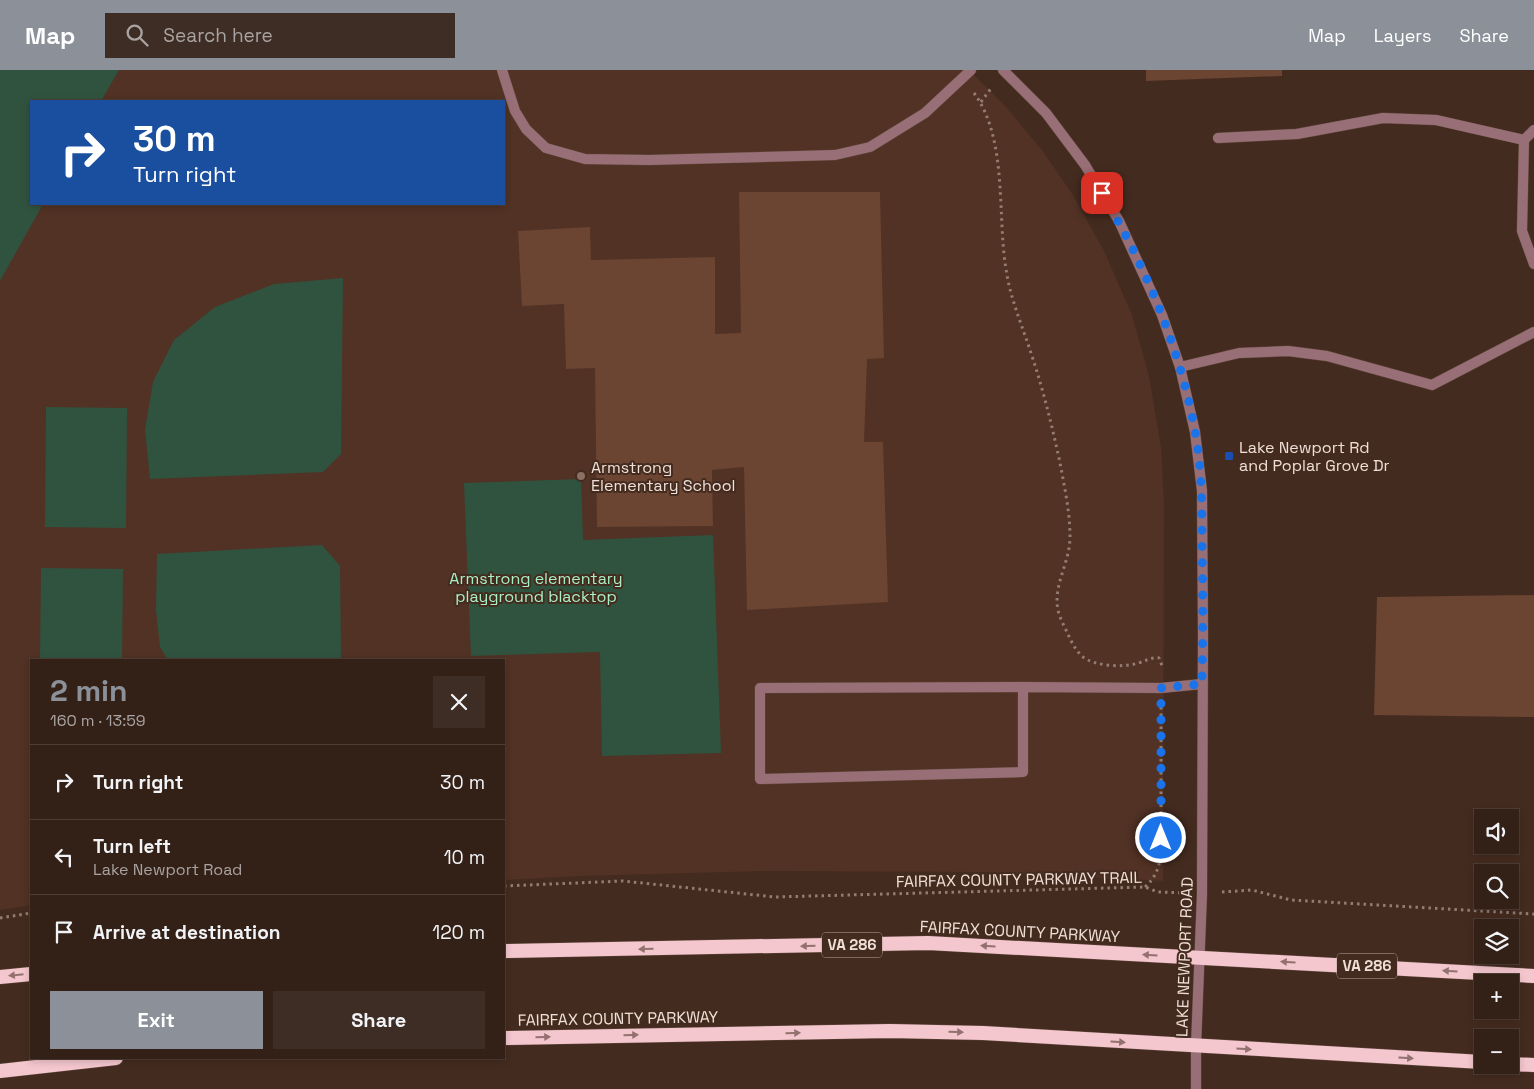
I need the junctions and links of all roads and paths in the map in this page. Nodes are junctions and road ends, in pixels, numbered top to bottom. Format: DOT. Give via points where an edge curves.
graph roads {
  1 [pos="502,70"];
  2 [pos="972,70"];
  3 [pos="1004,70"];
  4 [pos="963,78"];
  5 [pos="1534,130"];
  6 [pos="1218,138"];
  7 [pos="1524,140"];
  8 [pos="1534,264"];
  9 [pos="1534,332"];
  10 [pos="1180,366"];
  11 [pos="1202,684"];
  12 [pos="1023,687"];
  13 [pos="1161,688"];
  14 [pos="505,886"];
  15 [pos="1144,887"];
  16 [pos="1202,894"];
  17 [pos="30,913"];
  18 [pos="1534,914"];
  19 [pos="0,918"];
  20 [pos="505,951"];
  21 [pos="1199,957"];
  22 [pos="30,974"];
  23 [pos="1534,976"];
  24 [pos="0,977"];
  25 [pos="505,1038"];
  26 [pos="1196,1046"];
  27 [pos="107,1059"];
  28 [pos="1474,1062"];
  29 [pos="1519,1064"];
  30 [pos="1534,1065"];
  31 [pos="0,1071"];
  32 [pos="1196,1089"];
  1 -- 4 [label="street" via="515,111 526,129 546,148 585,159 835,155 870,146 926,113"];
  2 -- 4 [label="street"];
  3 -- 10 [label="street, LAKE NEWPORT ROAD" via="1046,113 1085,165 1119,221 1162,315"];
  4 -- 13 [label="path" via="981,102 990,129 999,166 1005,269 1045,396 1063,477 1070,538 1058,586 1059,615 1072,645 1083,657 1095,663 1136,664 1159,658 1163,667"];
  5 -- 7 [label="street"];
  6 -- 7 [label="street" via="1297,134 1383,118 1436,120"];
  7 -- 8 [label="street" via="1522,231"];
  9 -- 10 [label="street" via="1432,385 1327,356 1288,351 1239,353"];
  10 -- 11 [label="street, LAKE NEWPORT ROAD" via="1195,432 1202,491"];
  11 -- 13 [label="street"];
  11 -- 16 [label="street, LAKE NEWPORT ROAD"];
  12 -- 12 [label="street" via="760,688 760,779 1023,772"];
  12 -- 13 [label="street"];
  13 -- 15 [label="path" via="1161,856 1152,880"];
  14 -- 15 [label="path, FAIRFAX COUNTY PARKWAY TRAIL" via="622,881 775,896"];
  15 -- 16 [label="path, FAIRFAX COUNTY PARKWAY TRAIL" via="1158,892"];
  16 -- 18 [label="path, FAIRFAX COUNTY PARKWAY TRAIL" via="1252,890 1291,900"];
  16 -- 21 [label="street, LAKE NEWPORT ROAD"];
  17 -- 19 [label="path"];
  21 -- 20 [label="highway, FAIRFAX COUNTY PARKWAY / VA 286, one-way" via="928,943"];
  23 -- 21 [label="highway, FAIRFAX COUNTY PARKWAY / VA 286, one-way"];
  21 -- 26 [label="street, LAKE NEWPORT ROAD"];
  22 -- 24 [label="highway, one-way"];
  25 -- 26 [label="highway, FAIRFAX COUNTY PARKWAY, one-way" via="890,1031 983,1033"];
  26 -- 28 [label="highway, FAIRFAX COUNTY PARKWAY, one-way"];
  26 -- 32 [label="street, LAKE NEWPORT ROAD"];
  27 -- 31 [label="highway"];
  29 -- 30 [label="highway"];
}
